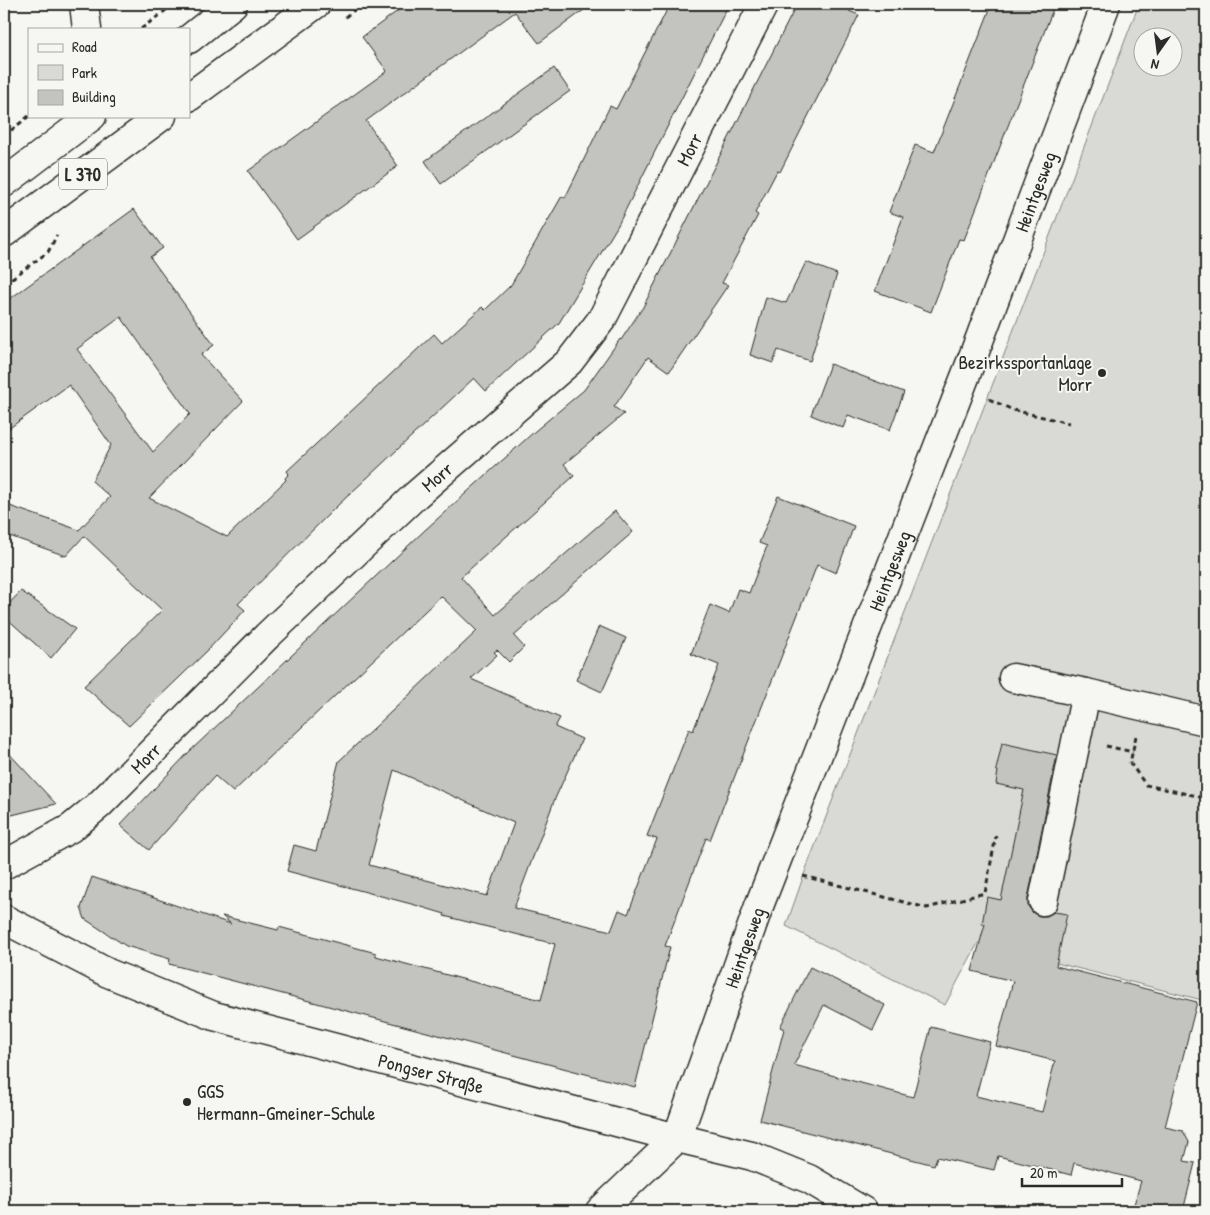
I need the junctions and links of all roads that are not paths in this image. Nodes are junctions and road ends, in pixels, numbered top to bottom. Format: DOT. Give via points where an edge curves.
graph roads {
  1 [pos="84,4"];
  2 [pos="233,4"];
  3 [pos="316,4"];
  4 [pos="764,4"];
  5 [pos="1100,11"];
  6 [pos="87,28"];
  7 [pos="190,38"];
  8 [pos="190,96"];
  9 [pos="89,118"];
  10 [pos="159,118"];
  11 [pos="4,183"];
  12 [pos="4,233"];
  13 [pos="1013,678"];
  14 [pos="1086,693"];
  15 [pos="1206,721"];
  16 [pos="4,865"];
  17 [pos="1043,901"];
  18 [pos="4,919"];
  19 [pos="677,1138"];
  20 [pos="600,1211"];
  21 [pos="863,1211"];
  1 -- 6 [label="street"];
  2 -- 7 [label="street"];
  3 -- 8 [label="street"];
  4 -- 16 [label="street, Morr" via="602,320 569,362 416,495 267,636 99,805 71,828"];
  5 -- 19 [label="street, Heintgesweg" via="961,387 775,864"];
  9 -- 11 [label="street, L 370"];
  10 -- 12 [label="street, L 370"];
  13 -- 14 [label="street"];
  14 -- 15 [label="street"];
  14 -- 17 [label="street"];
  18 -- 19 [label="street, Pongser Straße" via="108,973 214,1016"];
  19 -- 20 [label="street"];
  19 -- 21 [label="street, Pongser Straße" via="760,1159 809,1179"];
}
